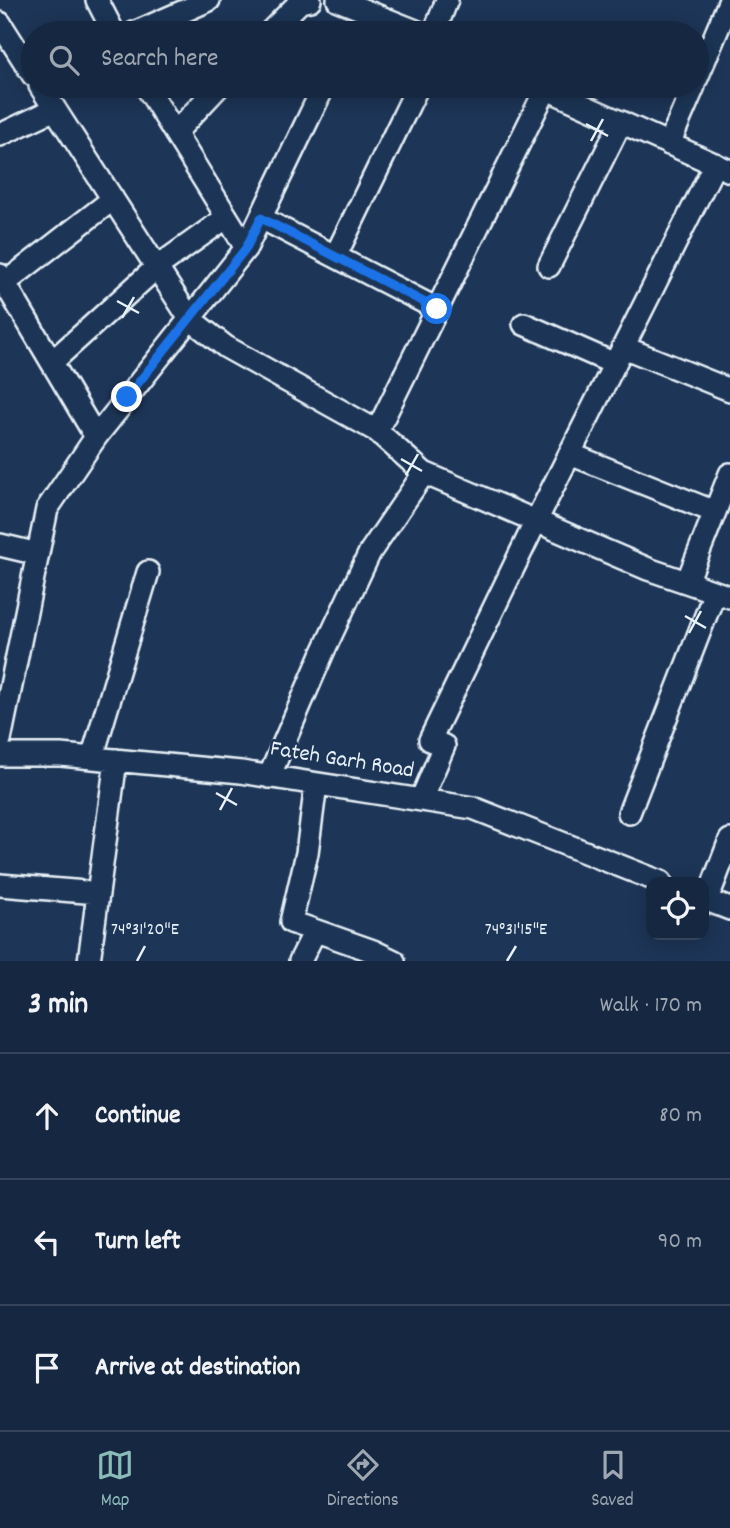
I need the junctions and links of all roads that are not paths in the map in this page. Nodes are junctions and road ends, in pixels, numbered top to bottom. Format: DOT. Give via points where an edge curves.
graph roads {
  1 [pos="97,0"];
  2 [pos="209,0"];
  3 [pos="310,0"];
  4 [pos="338,0"];
  5 [pos="447,0"];
  6 [pos="730,0"];
  7 [pos="108,21"];
  8 [pos="161,21"];
  9 [pos="281,21"];
  10 [pos="391,21"];
  11 [pos="439,21"];
  12 [pos="0,23"];
  13 [pos="709,50"];
  14 [pos="21,56"];
  15 [pos="48,98"];
  16 [pos="154,98"];
  17 [pos="208,98"];
  18 [pos="318,98"];
  19 [pos="412,98"];
  20 [pos="538,98"];
  21 [pos="568,98"];
  22 [pos="689,98"];
  23 [pos="55,109"];
  24 [pos="621,122"];
  25 [pos="175,132"];
  26 [pos="0,135"];
  27 [pos="670,144"];
  28 [pos="722,167"];
  29 [pos="113,200"];
  30 [pos="227,217"];
  31 [pos="261,218"];
  32 [pos="246,248"];
  33 [pos="337,255"];
  34 [pos="549,266"];
  35 [pos="157,267"];
  36 [pos="3,279"];
  37 [pos="437,309"];
  38 [pos="190,318"];
  39 [pos="524,324"];
  40 [pos="619,356"];
  41 [pos="52,362"];
  42 [pos="730,390"];
  43 [pos="377,431"];
  44 [pos="96,437"];
  45 [pos="570,454"];
  46 [pos="424,473"];
  47 [pos="730,474"];
  48 [pos="715,512"];
  49 [pos="536,521"];
  50 [pos="0,545"];
  51 [pos="38,554"];
  52 [pos="148,572"];
  53 [pos="687,582"];
  54 [pos="722,594"];
  55 [pos="0,740"];
  56 [pos="0,754"];
  57 [pos="92,758"];
  58 [pos="116,760"];
  59 [pos="270,777"];
  60 [pos="317,784"];
  61 [pos="421,800"];
  62 [pos="629,813"];
  63 [pos="730,841"];
  64 [pos="649,877"];
  65 [pos="0,885"];
  66 [pos="709,890"];
  67 [pos="98,894"];
  68 [pos="709,901"];
  69 [pos="730,909"];
  70 [pos="315,931"];
  71 [pos="89,961"];
  72 [pos="300,961"];
  73 [pos="394,961"];
  1 -- 7 [label="street"];
  2 -- 8 [label="street"];
  3 -- 9 [label="street" via="299,2"];
  4 -- 10 [label="street"];
  5 -- 11 [label="street"];
  6 -- 13 [label="street"];
  12 -- 14 [label="street"];
  15 -- 23 [label="street"];
  16 -- 25 [label="street"];
  17 -- 25 [label="street"];
  18 -- 31 [label="street"];
  19 -- 33 [label="street"];
  20 -- 37 [label="street"];
  21 -- 24 [label="street"];
  22 -- 27 [label="street"];
  23 -- 26 [label="street"];
  23 -- 29 [label="street"];
  24 -- 27 [label="street"];
  24 -- 34 [label="street"];
  25 -- 30 [label="street"];
  27 -- 28 [label="street"];
  28 -- 40 [label="street"];
  29 -- 35 [label="street"];
  29 -- 36 [label="street"];
  30 -- 32 [label="street"];
  30 -- 35 [label="street"];
  31 -- 32 [label="street"];
  31 -- 33 [label="street"];
  32 -- 38 [label="street"];
  33 -- 37 [label="street"];
  35 -- 38 [label="street"];
  35 -- 41 [label="street"];
  36 -- 41 [label="street"];
  37 -- 43 [label="street"];
  38 -- 43 [label="street" via="226,347"];
  38 -- 44 [label="street"];
  39 -- 40 [label="street"];
  40 -- 42 [label="street"];
  40 -- 45 [label="street"];
  41 -- 44 [label="street"];
  43 -- 46 [label="street"];
  44 -- 51 [label="street" via="47,509"];
  45 -- 48 [label="street"];
  45 -- 49 [label="street"];
  46 -- 49 [label="street"];
  46 -- 59 [label="street" via="370,552"];
  47 -- 48 [label="street"];
  48 -- 53 [label="street"];
  49 -- 53 [label="street"];
  49 -- 61 [label="street" via="430,740 444,746"];
  50 -- 51 [label="street"];
  51 -- 55 [label="street"];
  52 -- 57 [label="street"];
  53 -- 54 [label="street"];
  54 -- 62 [label="street"];
  56 -- 57 [label="street, Fateh Garh Road"];
  57 -- 58 [label="street, Fateh Garh Road"];
  58 -- 59 [label="street, Fateh Garh Road"];
  58 -- 67 [label="street"];
  59 -- 60 [label="street, Fateh Garh Road"];
  60 -- 61 [label="street, Fateh Garh Road"];
  60 -- 70 [label="street" via="291,922"];
  61 -- 64 [label="street, Fateh Garh Road" via="473,808"];
  63 -- 66 [label="street"];
  65 -- 67 [label="street"];
  67 -- 71 [label="street"];
  68 -- 69 [label="street"];
  70 -- 72 [label="street"];
  70 -- 73 [label="street"];
}
